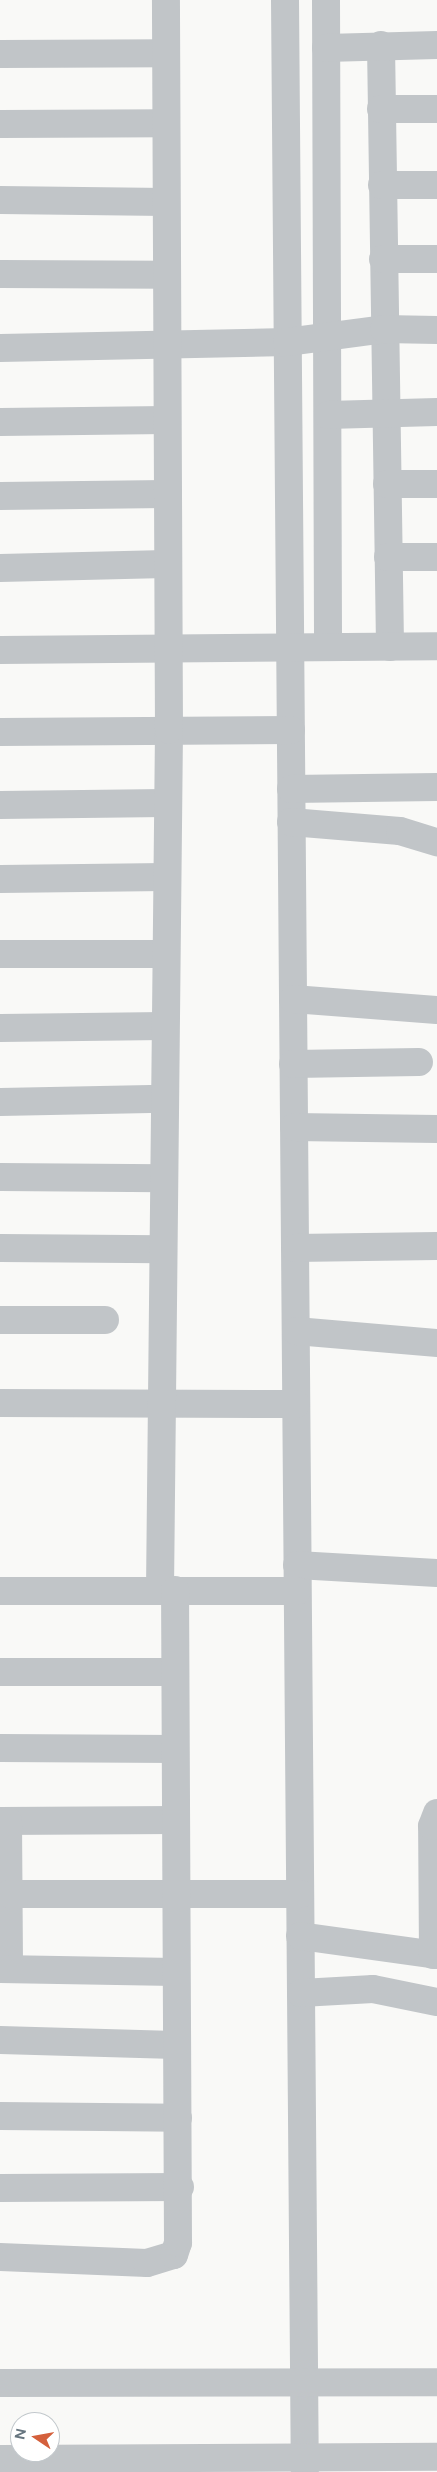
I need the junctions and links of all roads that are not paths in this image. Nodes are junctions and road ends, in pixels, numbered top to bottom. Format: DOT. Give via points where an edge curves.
graph roads {
  1 [pos="166,0"];
  2 [pos="285,0"];
  3 [pos="326,0"];
  4 [pos="437,45"];
  5 [pos="381,46"];
  6 [pos="326,48"];
  7 [pos="166,53"];
  8 [pos="0,54"];
  9 [pos="381,109"];
  10 [pos="437,109"];
  11 [pos="166,123"];
  12 [pos="0,124"];
  13 [pos="382,185"];
  14 [pos="437,185"];
  15 [pos="0,200"];
  16 [pos="166,202"];
  17 [pos="384,258"];
  18 [pos="437,258"];
  19 [pos="0,274"];
  20 [pos="166,275"];
  21 [pos="384,329"];
  22 [pos="437,330"];
  23 [pos="327,337"];
  24 [pos="287,342"];
  25 [pos="166,346"];
  26 [pos="0,348"];
  27 [pos="386,412"];
  28 [pos="437,412"];
  29 [pos="328,415"];
  30 [pos="166,420"];
  31 [pos="0,422"];
  32 [pos="387,484"];
  33 [pos="437,484"];
  34 [pos="166,494"];
  35 [pos="0,496"];
  36 [pos="388,557"];
  37 [pos="437,557"];
  38 [pos="166,564"];
  39 [pos="0,568"];
  40 [pos="390,646"];
  41 [pos="437,646"];
  42 [pos="290,647"];
  43 [pos="328,647"];
  44 [pos="166,648"];
  45 [pos="0,650"];
  46 [pos="169,730"];
  47 [pos="291,730"];
  48 [pos="0,732"];
  49 [pos="437,787"];
  50 [pos="291,789"];
  51 [pos="165,802"];
  52 [pos="0,805"];
  53 [pos="291,822"];
  54 [pos="437,842"];
  55 [pos="165,877"];
  56 [pos="0,879"];
  57 [pos="0,954"];
  58 [pos="164,954"];
  59 [pos="293,999"];
  60 [pos="437,1010"];
  61 [pos="164,1026"];
  62 [pos="0,1028"];
  63 [pos="418,1062"];
  64 [pos="293,1064"];
  65 [pos="163,1098"];
  66 [pos="0,1102"];
  67 [pos="294,1127"];
  68 [pos="437,1129"];
  69 [pos="0,1177"];
  70 [pos="163,1178"];
  71 [pos="437,1246"];
  72 [pos="0,1248"];
  73 [pos="295,1248"];
  74 [pos="162,1249"];
  75 [pos="0,1320"];
  76 [pos="105,1320"];
  77 [pos="296,1331"];
  78 [pos="437,1343"];
  79 [pos="161,1402"];
  80 [pos="0,1403"];
  81 [pos="296,1404"];
  82 [pos="297,1564"];
  83 [pos="437,1573"];
  84 [pos="168,1590"];
  85 [pos="0,1591"];
  86 [pos="298,1591"];
  87 [pos="0,1672"];
  88 [pos="175,1672"];
  89 [pos="0,1748"];
  90 [pos="175,1750"];
  91 [pos="437,1813"];
  92 [pos="175,1820"];
  93 [pos="4,1821"];
  94 [pos="175,1890"];
  95 [pos="8,1894"];
  96 [pos="300,1894"];
  97 [pos="300,1936"];
  98 [pos="435,1955"];
  99 [pos="4,1969"];
  100 [pos="175,1972"];
  101 [pos="301,1993"];
  102 [pos="437,2002"];
  103 [pos="0,2040"];
  104 [pos="175,2045"];
  105 [pos="0,2116"];
  106 [pos="178,2118"];
  107 [pos="180,2187"];
  108 [pos="0,2188"];
  109 [pos="0,2257"];
  110 [pos="304,2381"];
  111 [pos="437,2382"];
  112 [pos="0,2383"];
  113 [pos="437,2457"];
  114 [pos="0,2458"];
  115 [pos="305,2464"];
  1 -- 7 [label="street"];
  2 -- 24 [label="street"];
  3 -- 6 [label="street"];
  4 -- 5 [label="street"];
  5 -- 6 [label="street"];
  5 -- 9 [label="street"];
  6 -- 23 [label="street"];
  7 -- 8 [label="street"];
  7 -- 11 [label="street"];
  9 -- 10 [label="street"];
  9 -- 13 [label="street"];
  11 -- 12 [label="street"];
  11 -- 16 [label="street"];
  13 -- 14 [label="street"];
  13 -- 17 [label="street"];
  15 -- 16 [label="street"];
  16 -- 20 [label="street"];
  17 -- 18 [label="street"];
  17 -- 21 [label="street"];
  19 -- 20 [label="street"];
  20 -- 25 [label="street"];
  21 -- 22 [label="street"];
  21 -- 23 [label="street"];
  21 -- 27 [label="street"];
  23 -- 24 [label="street"];
  23 -- 29 [label="street"];
  24 -- 25 [label="street"];
  24 -- 42 [label="street"];
  25 -- 26 [label="street"];
  25 -- 30 [label="street"];
  27 -- 28 [label="street"];
  27 -- 29 [label="street"];
  27 -- 32 [label="street"];
  29 -- 43 [label="street"];
  30 -- 31 [label="street"];
  30 -- 34 [label="street"];
  32 -- 33 [label="street"];
  32 -- 36 [label="street"];
  34 -- 35 [label="street"];
  34 -- 38 [label="street"];
  36 -- 37 [label="street"];
  36 -- 40 [label="street"];
  38 -- 39 [label="street"];
  38 -- 44 [label="street"];
  40 -- 41 [label="street"];
  40 -- 43 [label="street"];
  42 -- 43 [label="street"];
  42 -- 44 [label="street"];
  42 -- 47 [label="street"];
  44 -- 45 [label="street"];
  44 -- 46 [label="street"];
  46 -- 47 [label="street"];
  46 -- 48 [label="street"];
  46 -- 51 [label="street"];
  47 -- 50 [label="street"];
  49 -- 50 [label="street"];
  50 -- 53 [label="street"];
  51 -- 52 [label="street"];
  51 -- 55 [label="street"];
  53 -- 54 [label="street" via="400,831"];
  53 -- 59 [label="street"];
  55 -- 56 [label="street"];
  55 -- 58 [label="street"];
  57 -- 58 [label="street"];
  58 -- 61 [label="street"];
  59 -- 60 [label="street"];
  59 -- 64 [label="street"];
  61 -- 62 [label="street"];
  61 -- 65 [label="street"];
  63 -- 64 [label="street"];
  64 -- 67 [label="street"];
  65 -- 66 [label="street"];
  65 -- 70 [label="street"];
  67 -- 68 [label="street"];
  67 -- 73 [label="street"];
  69 -- 70 [label="street"];
  70 -- 74 [label="street"];
  71 -- 73 [label="street"];
  72 -- 74 [label="street"];
  73 -- 77 [label="street"];
  74 -- 79 [label="street"];
  75 -- 76 [label="street"];
  77 -- 78 [label="street"];
  77 -- 81 [label="street"];
  79 -- 80 [label="street"];
  79 -- 81 [label="street"];
  79 -- 84 [label="street"];
  81 -- 82 [label="street"];
  82 -- 83 [label="street"];
  82 -- 86 [label="street"];
  84 -- 85 [label="street"];
  84 -- 86 [label="street"];
  84 -- 88 [label="street"];
  86 -- 96 [label="street"];
  87 -- 88 [label="street"];
  88 -- 90 [label="street"];
  89 -- 90 [label="street"];
  90 -- 92 [label="street"];
  91 -- 98 [label="street" via="432,1826"];
  92 -- 93 [label="street"];
  92 -- 94 [label="street"];
  93 -- 95 [label="street"];
  94 -- 95 [label="street"];
  94 -- 96 [label="street"];
  94 -- 100 [label="street"];
  95 -- 99 [label="street"];
  96 -- 97 [label="street"];
  97 -- 98 [label="street"];
  97 -- 101 [label="street"];
  99 -- 100 [label="street"];
  100 -- 104 [label="street"];
  101 -- 102 [label="street" via="373,1989"];
  101 -- 110 [label="street"];
  103 -- 104 [label="street"];
  104 -- 106 [label="street"];
  105 -- 106 [label="street"];
  106 -- 107 [label="street"];
  107 -- 108 [label="street"];
  107 -- 109 [label="street" via="178,2243 174,2255 163,2261"];
  110 -- 111 [label="street"];
  110 -- 112 [label="street"];
  110 -- 115 [label="street"];
  113 -- 115 [label="street"];
  114 -- 115 [label="street"];
}
